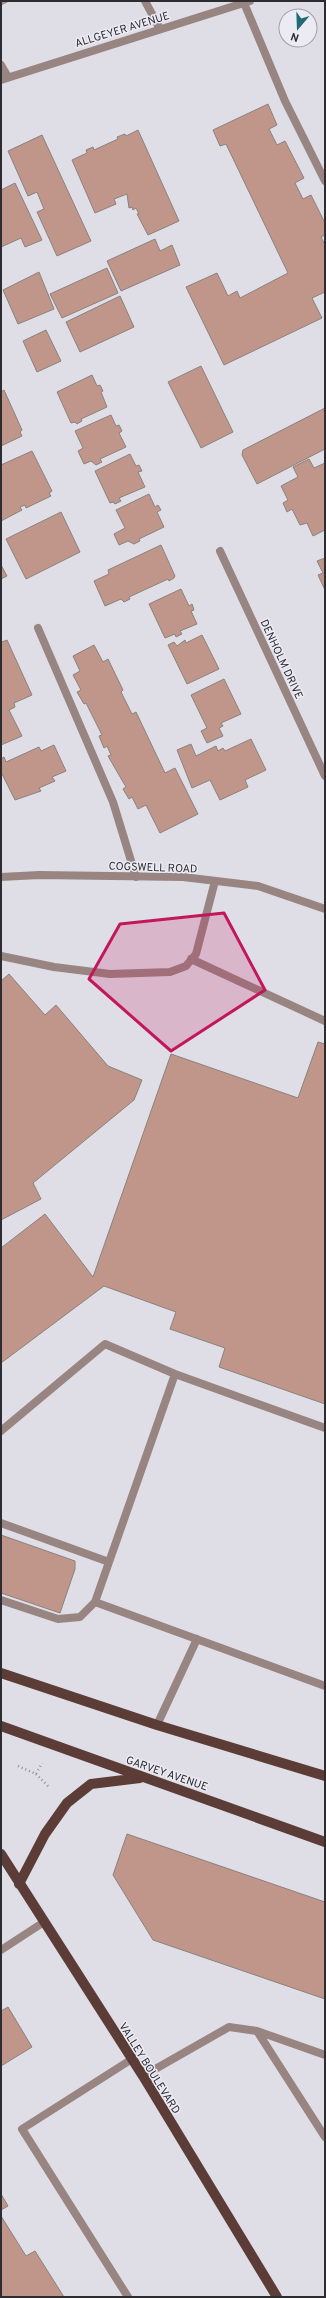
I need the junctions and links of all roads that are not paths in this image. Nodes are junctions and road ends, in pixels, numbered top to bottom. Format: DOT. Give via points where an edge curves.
graph roads {
  1 [pos="145,1"];
  2 [pos="247,2"];
  3 [pos="160,29"];
  4 [pos="1,66"];
  5 [pos="4,79"];
  6 [pos="325,181"];
  7 [pos="220,551"];
  8 [pos="38,628"];
  9 [pos="325,776"];
  10 [pos="1,877"];
  11 [pos="136,877"];
  12 [pos="215,881"];
  13 [pos="325,909"];
  14 [pos="1,956"];
  15 [pos="191,959"];
  16 [pos="325,1021"];
  17 [pos="175,1374"];
  18 [pos="325,1428"];
  19 [pos="1,1431"];
  20 [pos="1,1522"];
  21 [pos="109,1562"];
  22 [pos="1,1600"];
  23 [pos="95,1602"];
  24 [pos="197,1639"];
  25 [pos="1,1673"];
  26 [pos="325,1686"];
  27 [pos="157,1725"];
  28 [pos="1,1726"];
  29 [pos="325,1776"];
  30 [pos="141,1778"];
  31 [pos="325,1842"];
  32 [pos="1,1854"];
  33 [pos="19,1884"];
  34 [pos="44,1922"];
  35 [pos="1,1950"];
  36 [pos="257,2031"];
  37 [pos="325,2055"];
  38 [pos="132,2059"];
  39 [pos="143,2076"];
  40 [pos="325,2137"];
  41 [pos="128,2297"];
  42 [pos="277,2297"];
  1 -- 3 [label="street"];
  2 -- 3 [label="street, ALLGEYER AVENUE"];
  2 -- 6 [label="street" via="285,100"];
  3 -- 5 [label="street, ALLGEYER AVENUE"];
  4 -- 5 [label="street"];
  7 -- 9 [label="street, DENHOLM DRIVE"];
  8 -- 11 [label="street" via="113,802"];
  10 -- 11 [label="street, COGSWELL ROAD"];
  11 -- 12 [label="street, COGSWELL ROAD" via="184,877"];
  12 -- 13 [label="street, COGSWELL ROAD" via="258,886"];
  12 -- 15 [label="street" via="196,954"];
  14 -- 15 [label="street" via="54,967 110,974 170,972 186,966"];
  15 -- 16 [label="street"];
  17 -- 18 [label="street"];
  17 -- 19 [label="street" via="105,1344"];
  17 -- 21 [label="street"];
  20 -- 21 [label="street"];
  21 -- 23 [label="street"];
  22 -- 23 [label="street" via="58,1619 80,1617"];
  23 -- 24 [label="street"];
  24 -- 26 [label="street"];
  24 -- 27 [label="street"];
  25 -- 27 [label="main road"];
  27 -- 29 [label="main road"];
  28 -- 30 [label="main road, GARVEY AVENUE"];
  30 -- 31 [label="main road, GARVEY AVENUE"];
  30 -- 33 [label="main road" via="91,1784 67,1803 45,1834"];
  32 -- 33 [label="main road, VALLEY BOULEVARD"];
  33 -- 34 [label="main road, VALLEY BOULEVARD"];
  34 -- 35 [label="street"];
  34 -- 38 [label="main road, VALLEY BOULEVARD"];
  36 -- 37 [label="street"];
  36 -- 39 [label="street" via="229,2027"];
  36 -- 40 [label="street"];
  38 -- 39 [label="main road, VALLEY BOULEVARD"];
  38 -- 41 [label="street" via="22,2129"];
  39 -- 42 [label="main road, VALLEY BOULEVARD"];
}
